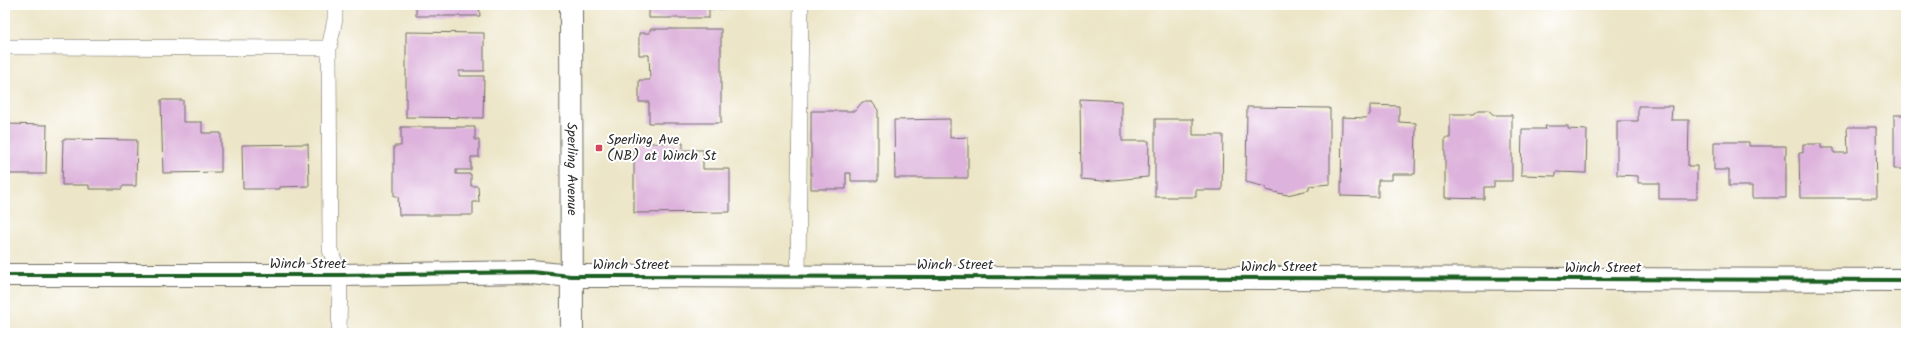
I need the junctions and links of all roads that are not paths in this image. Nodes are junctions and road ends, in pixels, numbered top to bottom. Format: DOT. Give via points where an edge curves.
graph roads {
  1 [pos="335,5"];
  2 [pos="571,5"];
  3 [pos="801,5"];
  4 [pos="5,47"];
  5 [pos="329,48"];
  6 [pos="5,275"];
  7 [pos="340,276"];
  8 [pos="572,276"];
  9 [pos="798,276"];
  10 [pos="1906,280"];
  11 [pos="339,333"];
  12 [pos="572,333"];
  1 -- 5 [label="lane"];
  2 -- 8 [label="street, Sperling Avenue"];
  3 -- 9 [label="lane"];
  4 -- 5 [label="lane"];
  5 -- 7 [label="lane" via="330,250"];
  6 -- 7 [label="street, Winch Street"];
  7 -- 8 [label="street, Winch Street" via="531,272"];
  7 -- 11 [label="lane"];
  8 -- 9 [label="street, Winch Street"];
  8 -- 12 [label="street, Sperling Avenue"];
  9 -- 10 [label="street, Winch Street"];
}
